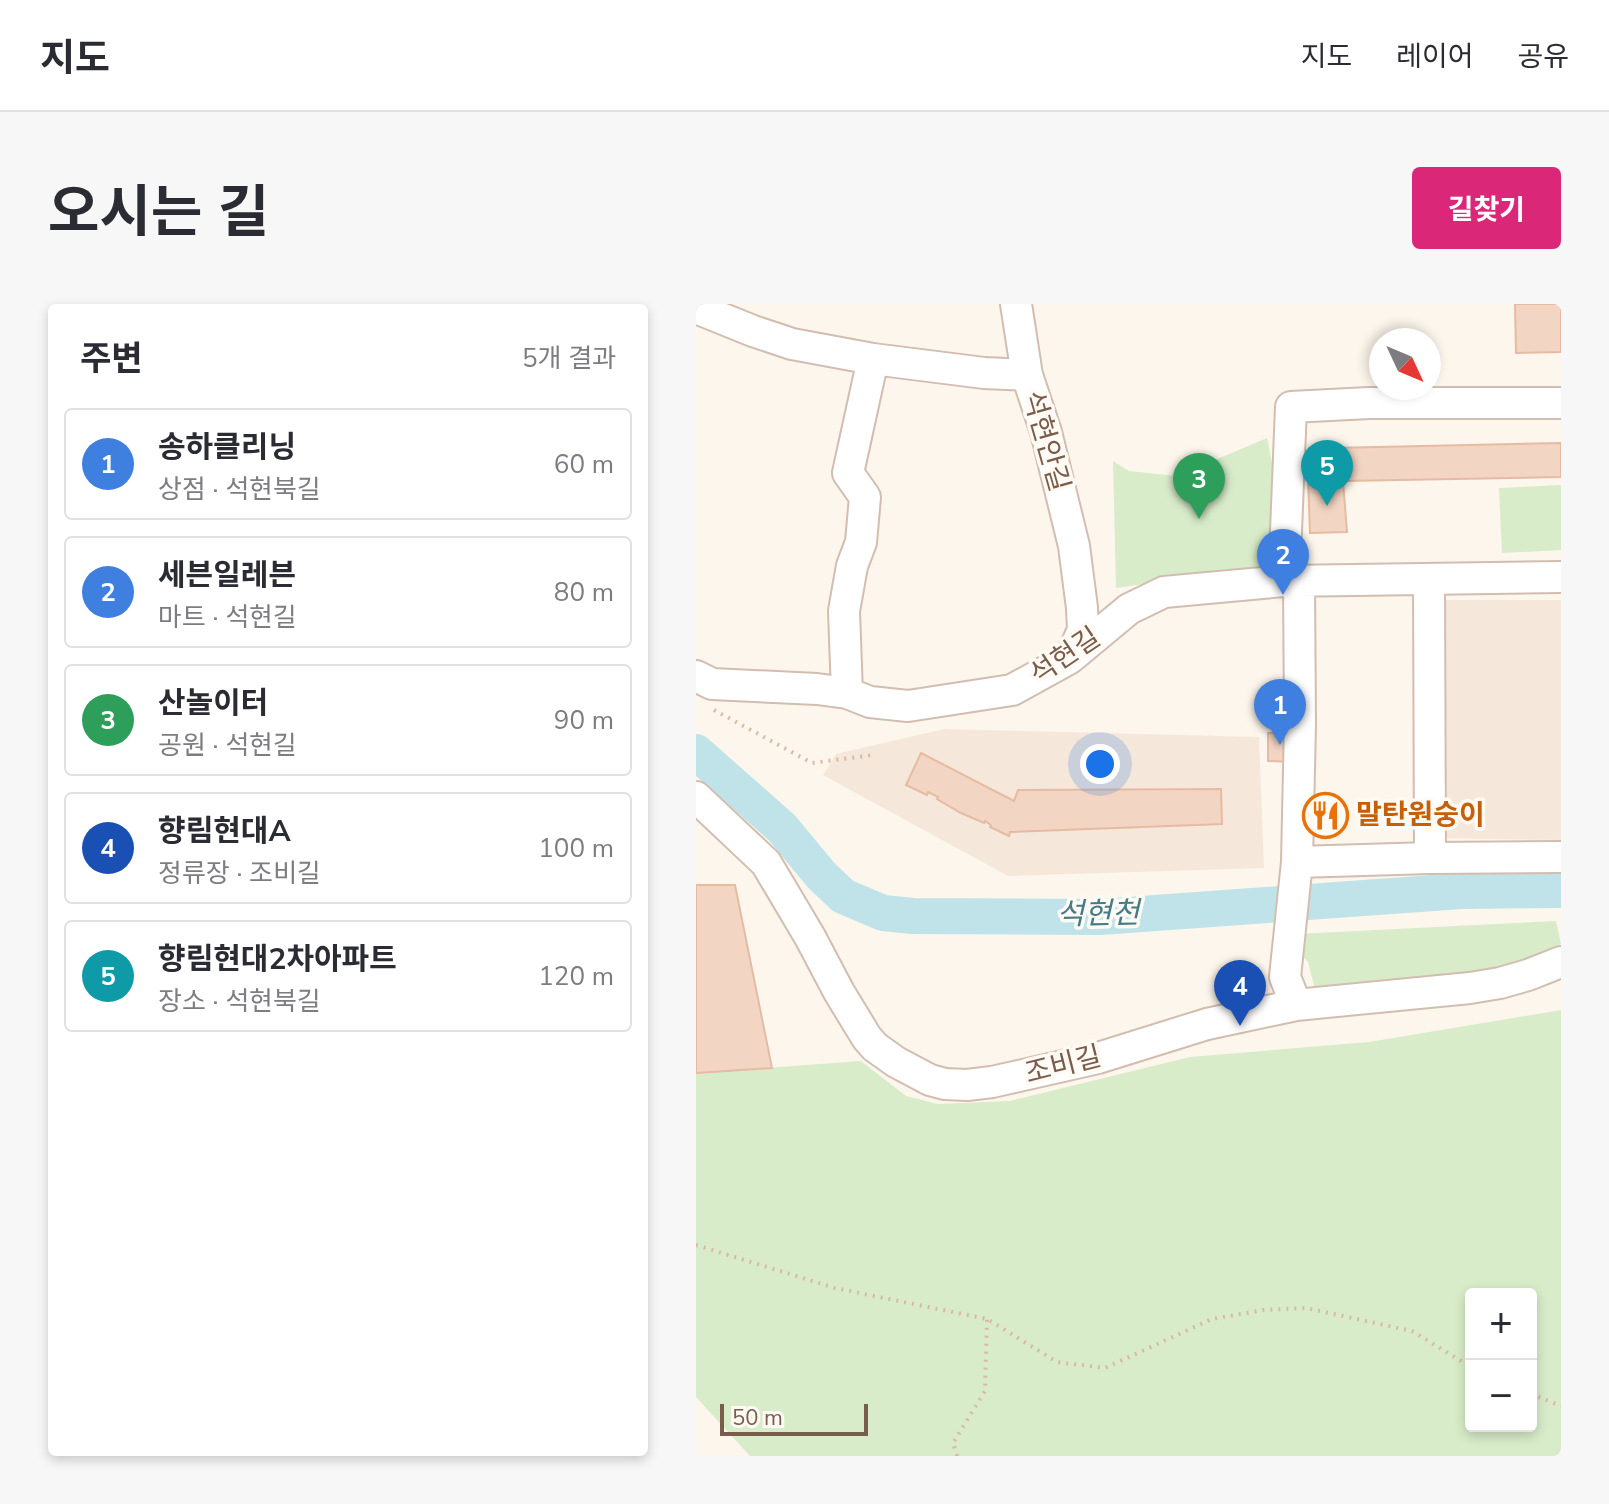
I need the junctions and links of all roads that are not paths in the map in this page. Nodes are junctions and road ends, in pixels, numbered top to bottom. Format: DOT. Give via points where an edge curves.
graph roads {
  1 [pos="1016,304"];
  2 [pos="696,308"];
  3 [pos="873,359"];
  4 [pos="1027,375"];
  5 [pos="1561,403"];
  6 [pos="1561,577"];
  7 [pos="1429,580"];
  8 [pos="1292,581"];
  9 [pos="1070,658"];
  10 [pos="696,676"];
  11 [pos="847,693"];
  12 [pos="696,797"];
  13 [pos="1561,857"];
  14 [pos="1430,858"];
  15 [pos="1297,862"];
  16 [pos="1561,962"];
  17 [pos="1291,991"];
  1 -- 4 [label="street"];
  2 -- 3 [label="street, 석현안길" via="792,344"];
  3 -- 4 [label="street, 석현안길"];
  3 -- 11 [label="street" via="848,473 865,497 861,542 844,611"];
  4 -- 9 [label="street, 석현안길" via="1074,546 1083,630"];
  5 -- 8 [label="street" via="1291,407"];
  6 -- 7 [label="street, 석현길"];
  7 -- 8 [label="street, 석현길"];
  7 -- 14 [label="street"];
  8 -- 9 [label="street, 석현길" via="1164,592 1129,609"];
  8 -- 15 [label="street" via="1300,723"];
  9 -- 11 [label="street, 석현길" via="1012,690 908,706 870,702"];
  10 -- 11 [label="street, 석현길" via="712,684"];
  12 -- 17 [label="street, 조비길" via="766,863 867,1038 930,1080 992,1082 1098,1058"];
  13 -- 14 [label="street"];
  14 -- 15 [label="street"];
  15 -- 17 [label="street"];
  16 -- 17 [label="street, 조비길" via="1470,988"];
}
